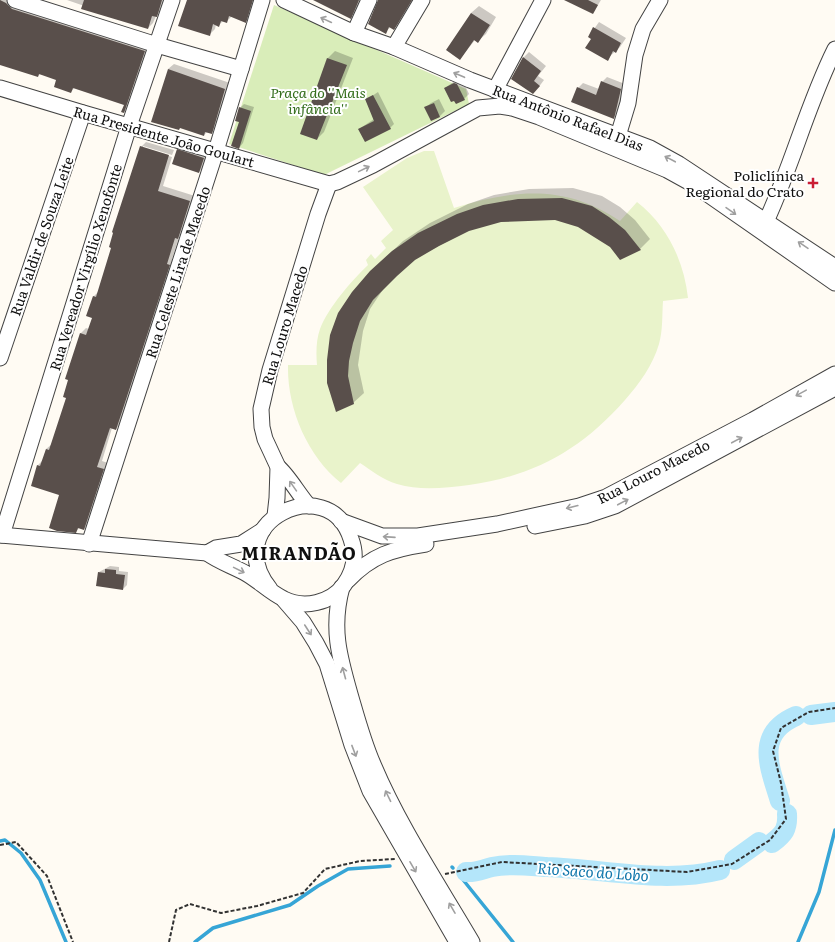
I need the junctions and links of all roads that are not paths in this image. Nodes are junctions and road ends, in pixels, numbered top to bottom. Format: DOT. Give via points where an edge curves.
graph roads {
  1 [pos="15,0"];
  2 [pos="172,0"];
  3 [pos="262,0"];
  4 [pos="284,0"];
  5 [pos="369,0"];
  6 [pos="422,0"];
  7 [pos="543,0"];
  8 [pos="660,0"];
  9 [pos="354,33"];
  10 [pos="157,45"];
  11 [pos="394,48"];
  12 [pos="835,49"];
  13 [pos="242,68"];
  14 [pos="479,84"];
  15 [pos="0,88"];
  16 [pos="495,90"];
  17 [pos="478,108"];
  18 [pos="83,113"];
  19 [pos="129,126"];
  20 [pos="582,129"];
  21 [pos="618,136"];
  22 [pos="216,151"];
  23 [pos="328,184"];
  24 [pos="764,226"];
  25 [pos="835,267"];
  26 [pos="835,283"];
  27 [pos="0,358"];
  28 [pos="835,374"];
  29 [pos="835,388"];
  30 [pos="278,467"];
  31 [pos="309,506"];
  32 [pos="275,516"];
  33 [pos="341,521"];
  34 [pos="263,530"];
  35 [pos="1,535"];
  36 [pos="89,544"];
  37 [pos="206,553"];
  38 [pos="345,584"];
  39 [pos="270,589"];
  40 [pos="284,600"];
  41 [pos="457,942"];
  42 [pos="472,942"];
  1 -- 10 [label="street"];
  2 -- 10 [label="street, Rua Vereador Virgílio Xenofonte"];
  3 -- 13 [label="street, Rua Celeste Lira de Macedo"];
  9 -- 4 [label="street, Rua Antônio Rafael Dias, one-way"];
  5 -- 9 [label="street"];
  6 -- 11 [label="street"];
  7 -- 16 [label="street"];
  8 -- 21 [label="street" via="643,29 635,55 628,102"];
  9 -- 11 [label="street, Rua Antônio Rafael Dias"];
  10 -- 13 [label="street"];
  10 -- 19 [label="street, Rua Vereador Virgílio Xenofonte"];
  14 -- 11 [label="street, Rua Antônio Rafael Dias, one-way"];
  12 -- 24 [label="street" via="818,85 799,141"];
  13 -- 22 [label="street, Rua Celeste Lira de Macedo"];
  14 -- 16 [label="street, Rua Antônio Rafael Dias"];
  14 -- 17 [label="street" via="485,97"];
  15 -- 18 [label="street, Rua Presidente João Goulart"];
  16 -- 20 [label="street, Rua Antônio Rafael Dias"];
  17 -- 20 [label="street, Rua Antônio Rafael Dias" via="512,108"];
  23 -- 17 [label="street, Rua Antônio Rafael Dias, one-way" via="373,165"];
  18 -- 19 [label="street, Rua Presidente João Goulart"];
  18 -- 27 [label="street, Rua Valdir de Souza Leite"];
  19 -- 22 [label="street, Rua Presidente João Goulart"];
  19 -- 35 [label="street, Rua Vereador Virgílio Xenofonte"];
  20 -- 21 [label="street, Rua Antônio Rafael Dias"];
  20 -- 24 [label="street, Rua Antônio Rafael Dias, one-way" via="667,170"];
  24 -- 21 [label="street, Rua Antônio Rafael Dias, one-way" via="679,164 650,148"];
  22 -- 23 [label="street, Rua Presidente João Goulart"];
  22 -- 36 [label="street, Rua Celeste Lira de Macedo"];
  23 -- 30 [label="street, Rua Louro Macedo" via="270,370 261,409 262,427"];
  25 -- 24 [label="street, Rua Antônio Rafael Dias, one-way"];
  24 -- 26 [label="street, Rua Antônio Rafael Dias"];
  28 -- 33 [label="street, Rua Louro Macedo, one-way" via="606,497 579,506 497,524 418,536 382,536"];
  38 -- 29 [label="street, Rua Louro Macedo, one-way" via="360,567 376,556 394,549 549,524 615,506"];
  31 -- 30 [label="street, Rua Louro Macedo, one-way" via="284,471"];
  30 -- 32 [label="street, Rua Louro Macedo"];
  31 -- 32 [label="street" via="291,508"];
  31 -- 33 [label="street" via="326,510"];
  32 -- 34 [label="street"];
  33 -- 38 [label="street" via="354,549 354,563"];
  34 -- 37 [label="street" via="241,544 216,548"];
  34 -- 39 [label="street" via="256,556 260,574"];
  35 -- 36 [label="street"];
  36 -- 37 [label="street"];
  37 -- 39 [label="street, one-way"];
  38 -- 40 [label="street" via="328,599 320,602 302,604"];
  42 -- 38 [label="street, one-way" via="382,785 358,722 336,638 337,612"];
  39 -- 40 [label="street"];
  40 -- 41 [label="street, one-way" via="303,622 316,643 333,682 345,726 363,774 381,813"];
}
